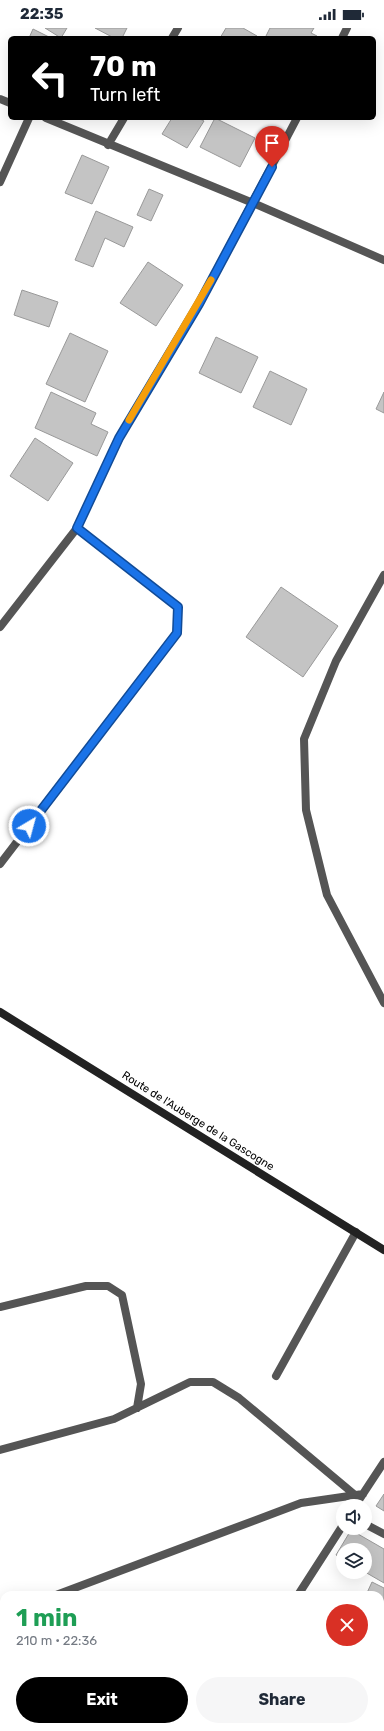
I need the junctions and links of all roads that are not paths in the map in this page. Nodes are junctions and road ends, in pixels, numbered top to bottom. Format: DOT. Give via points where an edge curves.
graph roads {
  1 [pos="28,120"];
  2 [pos="51,120"];
  3 [pos="123,120"];
  4 [pos="297,120"];
  5 [pos="108,145"];
  6 [pos="0,182"];
  7 [pos="253,203"];
  8 [pos="384,260"];
  9 [pos="77,528"];
  10 [pos="384,575"];
  11 [pos="0,627"];
  12 [pos="0,864"];
  13 [pos="384,1003"];
  14 [pos="0,1012"];
  15 [pos="356,1232"];
  16 [pos="384,1250"];
  17 [pos="0,1307"];
  18 [pos="276,1376"];
  19 [pos="137,1408"];
  20 [pos="0,1450"];
  21 [pos="384,1462"];
  22 [pos="359,1495"];
  23 [pos="358,1499"];
  24 [pos="372,1528"];
  25 [pos="384,1534"];
  26 [pos="337,1535"];
  27 [pos="67,1591"];
  28 [pos="301,1591"];
  1 -- 6 [label="street"];
  2 -- 5 [label="street"];
  3 -- 5 [label="street"];
  4 -- 7 [label="street"];
  5 -- 7 [label="street"];
  7 -- 8 [label="street"];
  7 -- 9 [label="street" via="199,304 119,438"];
  9 -- 11 [label="street"];
  9 -- 12 [label="street" via="178,607 177,633"];
  10 -- 13 [label="street" via="336,660 304,739 306,810 327,895"];
  14 -- 15 [label="street, Route de l'Auberge de la Gascogne"];
  15 -- 16 [label="street, Route de l'Auberge de la Gascogne"];
  15 -- 18 [label="street"];
  17 -- 19 [label="street" via="86,1286 108,1286 122,1295 142,1384"];
  19 -- 20 [label="street" via="114,1419"];
  19 -- 22 [label="street" via="190,1382 213,1382 239,1398"];
  21 -- 22 [label="street"];
  22 -- 23 [label="street"];
  22 -- 27 [label="street" via="301,1503"];
  24 -- 25 [label="street"];
  26 -- 28 [label="street"];
}
